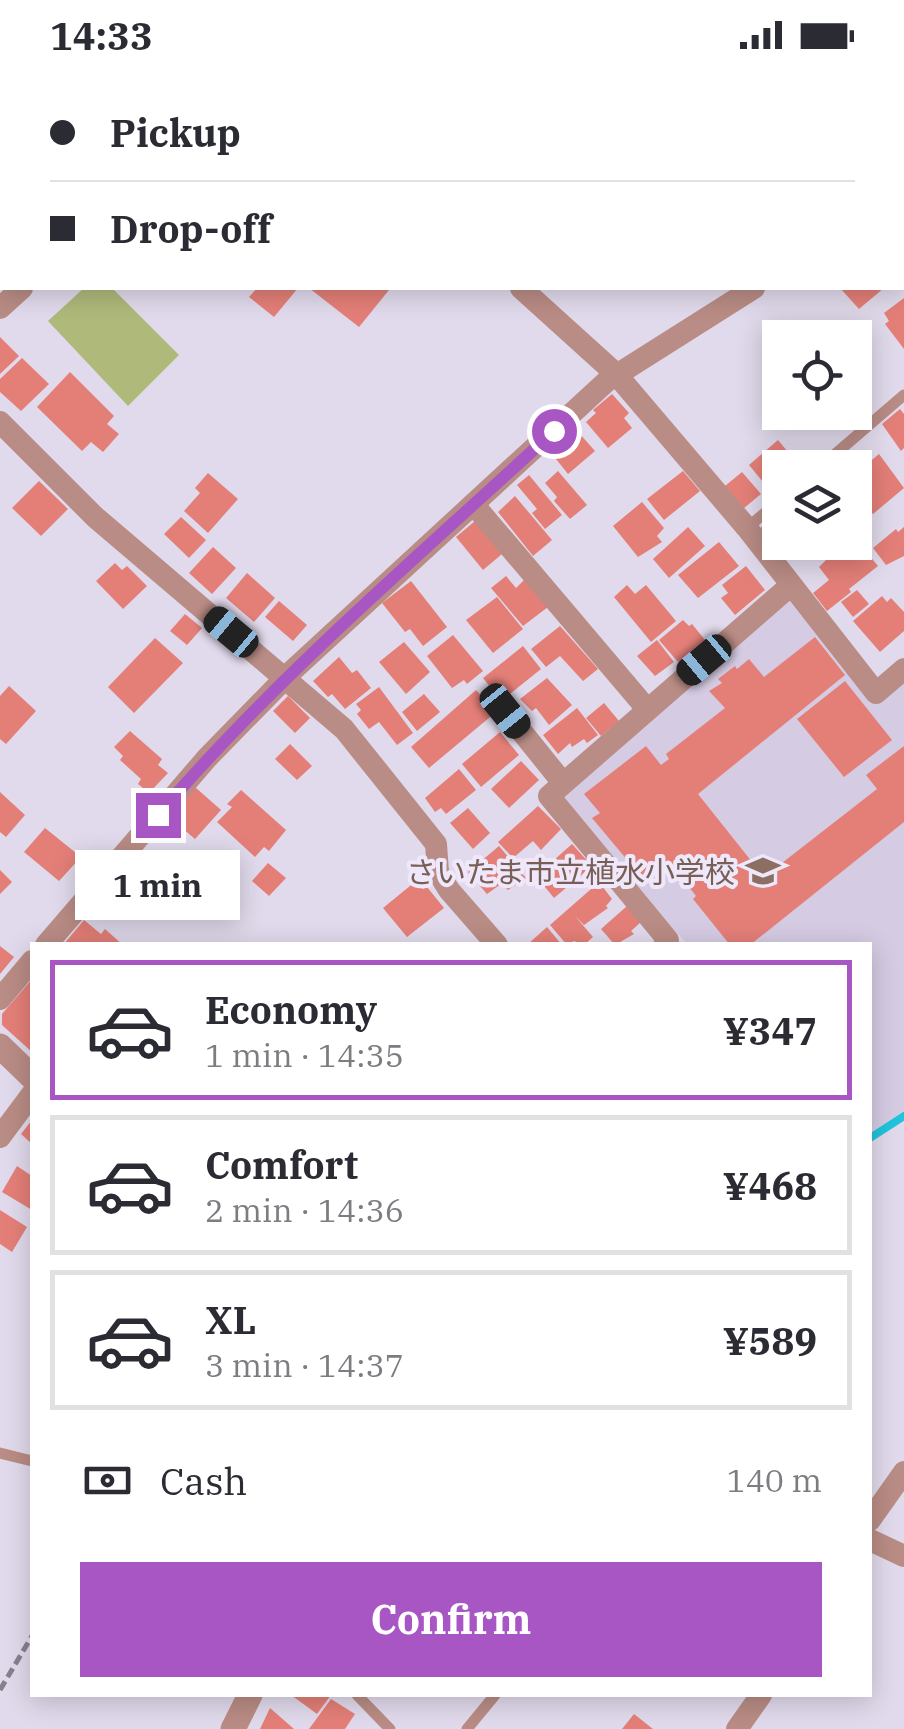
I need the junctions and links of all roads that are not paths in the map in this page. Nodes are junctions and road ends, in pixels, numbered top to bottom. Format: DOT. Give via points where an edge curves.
graph roads {
  1 [pos="20,290"];
  2 [pos="523,290"];
  3 [pos="751,290"];
  4 [pos="0,308"];
  5 [pos="616,374"];
  6 [pos="904,395"];
  7 [pos="0,422"];
  8 [pos="840,450"];
  9 [pos="474,506"];
  10 [pos="762,515"];
  11 [pos="747,528"];
  12 [pos="790,586"];
  13 [pos="904,670"];
  14 [pos="285,678"];
  15 [pos="647,708"];
  16 [pos="505,711"];
  17 [pos="564,783"];
  18 [pos="49,942"];
  19 [pos="494,942"];
  20 [pos="666,942"];
  21 [pos="30,963"];
  22 [pos="0,999"];
  23 [pos="0,1046"];
  24 [pos="30,1074"];
  25 [pos="30,1097"];
  26 [pos="0,1137"];
  27 [pos="0,1453"];
  28 [pos="30,1460"];
  29 [pos="904,1472"];
  30 [pos="872,1517"];
  31 [pos="872,1541"];
  32 [pos="904,1556"];
  33 [pos="249,1697"];
  34 [pos="359,1697"];
  35 [pos="492,1697"];
  36 [pos="760,1697"];
  37 [pos="232,1729"];
  38 [pos="390,1729"];
  39 [pos="468,1729"];
  40 [pos="737,1729"];
  1 -- 4 [label="street"];
  2 -- 5 [label="street"];
  3 -- 5 [label="street"];
  5 -- 9 [label="street"];
  5 -- 11 [label="street"];
  6 -- 8 [label="lane"];
  7 -- 14 [label="street" via="94,517"];
  9 -- 14 [label="street"];
  9 -- 15 [label="street"];
  10 -- 11 [label="lane"];
  11 -- 12 [label="street"];
  12 -- 13 [label="street" via="876,693"];
  12 -- 15 [label="street"];
  14 -- 18 [label="street" via="206,758"];
  14 -- 19 [label="street" via="344,729 386,779 436,844 438,872 448,890"];
  15 -- 17 [label="street"];
  16 -- 17 [label="street"];
  17 -- 20 [label="street" via="549,796"];
  21 -- 22 [label="street"];
  23 -- 24 [label="street"];
  25 -- 26 [label="street"];
  27 -- 28 [label="lane"];
  29 -- 30 [label="street"];
  31 -- 32 [label="street"];
  33 -- 37 [label="street"];
  34 -- 38 [label="lane"];
  35 -- 39 [label="lane"];
  36 -- 40 [label="street"];
}
